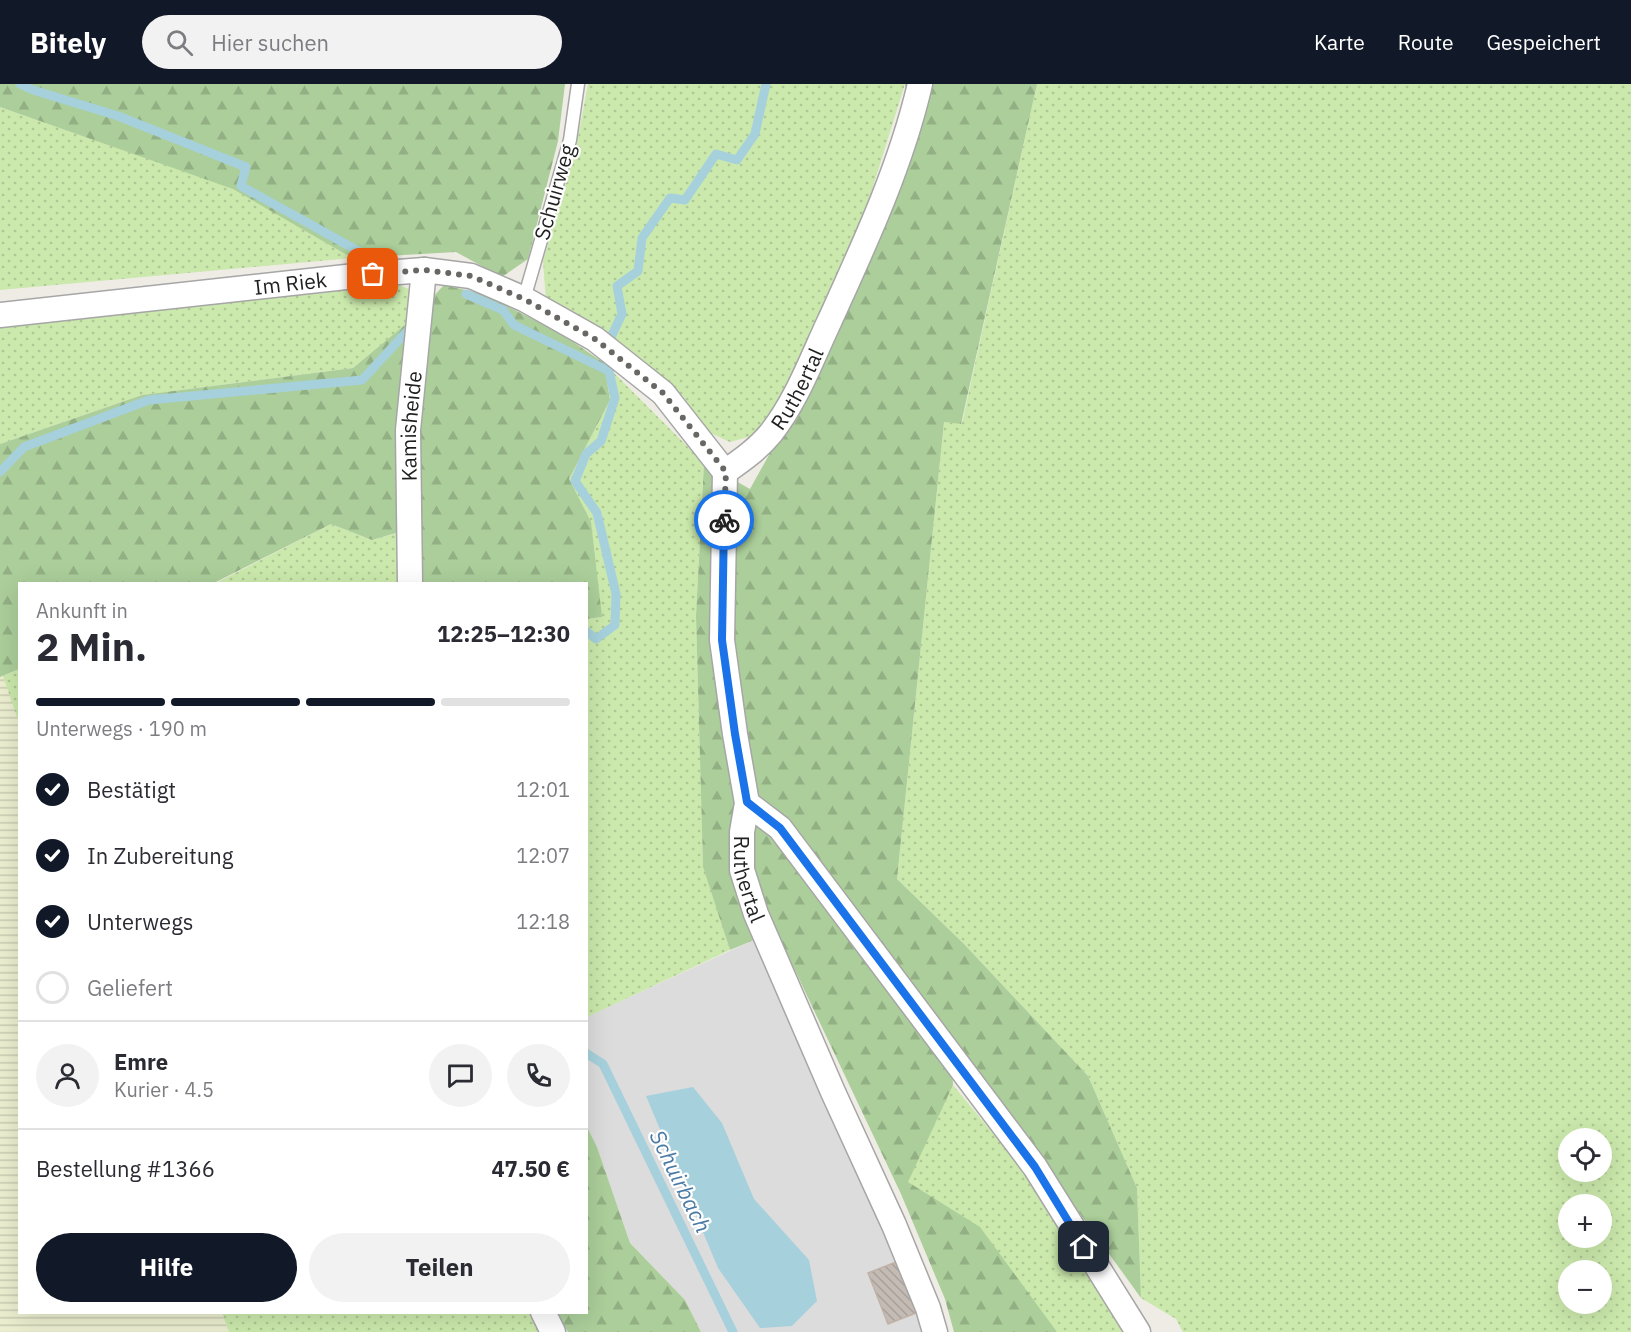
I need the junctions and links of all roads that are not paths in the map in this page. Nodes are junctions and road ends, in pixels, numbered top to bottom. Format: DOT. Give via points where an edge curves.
graph roads {
  1 [pos="578,84"];
  2 [pos="920,84"];
  3 [pos="424,270"];
  4 [pos="524,299"];
  5 [pos="0,315"];
  6 [pos="726,472"];
  7 [pos="410,582"];
  8 [pos="747,802"];
  9 [pos="544,1314"];
  10 [pos="553,1332"];
  11 [pos="935,1332"];
  12 [pos="1138,1332"];
  1 -- 4 [label="lane, Schuirweg" via="570,140"];
  2 -- 6 [label="street, Ruthertal" via="896,166 868,238 795,396 757,449"];
  3 -- 4 [label="street, Im Riek" via="471,276"];
  3 -- 5 [label="street, Im Riek"];
  3 -- 7 [label="street, Kamisheide" via="408,430"];
  4 -- 6 [label="street, Im Riek" via="595,339 663,393"];
  6 -- 8 [label="street, Ruthertal" via="722,640"];
  8 -- 11 [label="street, Ruthertal" via="742,870 756,914 894,1225"];
  8 -- 12 [label="street" via="780,828 1035,1167"];
  9 -- 10 [label="street"];
}
